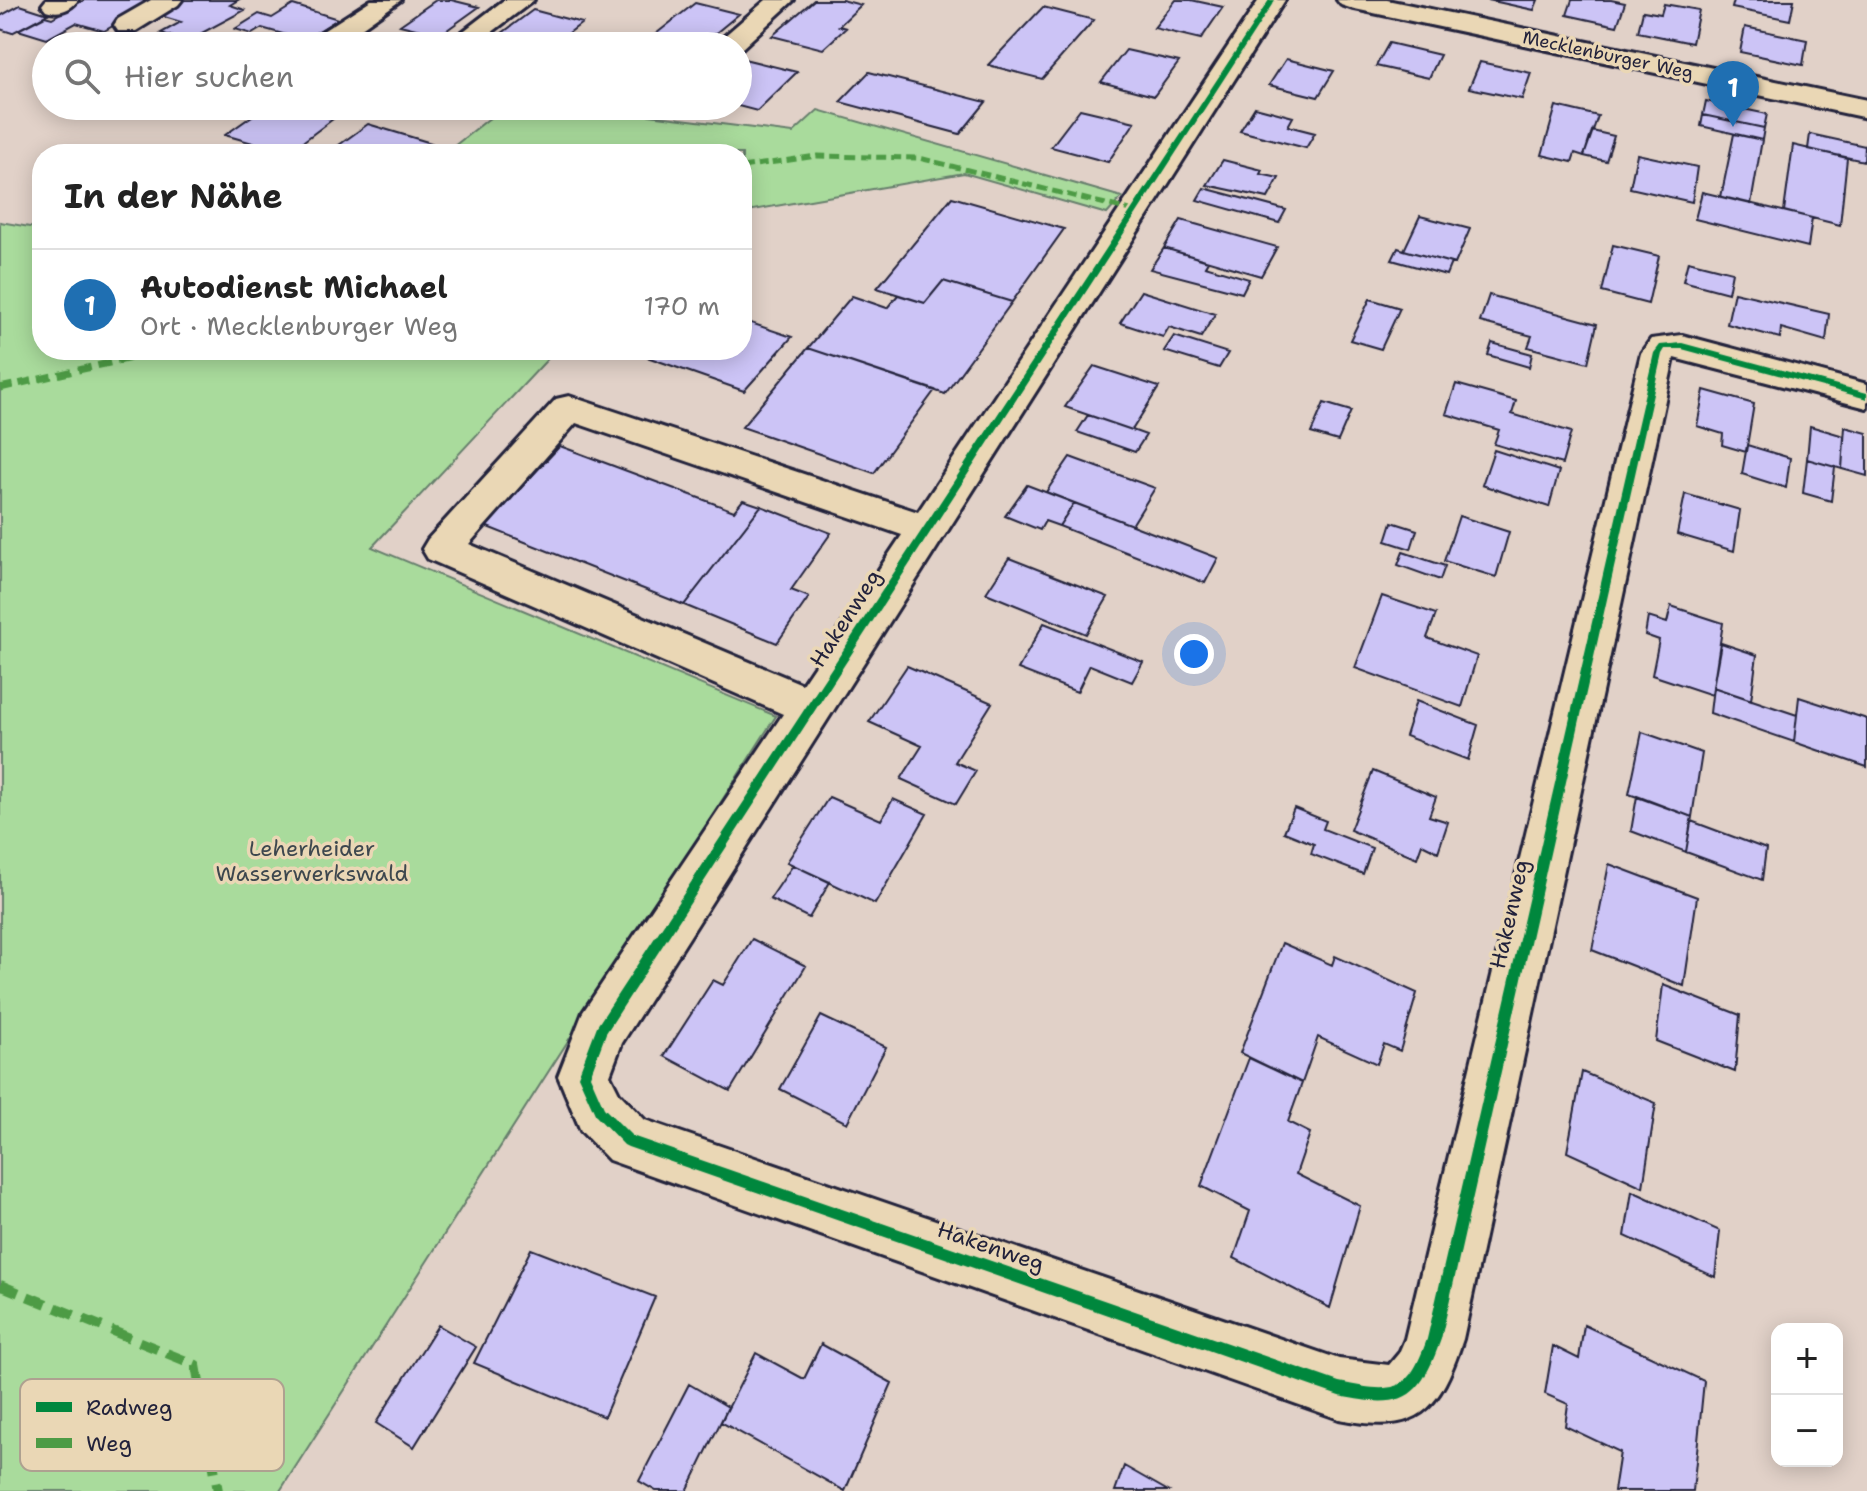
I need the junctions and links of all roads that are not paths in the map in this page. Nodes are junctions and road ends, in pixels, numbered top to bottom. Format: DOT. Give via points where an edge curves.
graph roads {
  1 [pos="169,0"];
  2 [pos="388,0"];
  3 [pos="521,0"];
  4 [pos="781,0"];
  5 [pos="1272,0"];
  6 [pos="1350,0"];
  7 [pos="127,25"];
  8 [pos="339,32"];
  9 [pos="476,32"];
  10 [pos="745,32"];
  11 [pos="1867,109"];
  12 [pos="1867,396"];
  13 [pos="926,529"];
  14 [pos="811,707"];
  1 -- 7 [label="street"];
  2 -- 8 [label="street"];
  3 -- 9 [label="street"];
  4 -- 10 [label="street"];
  5 -- 13 [label="street, Hakenweg"];
  6 -- 11 [label="street, Mecklenburger Weg"];
  12 -- 14 [label="street, Hakenweg" via="1682,346 1663,347 1658,353 1434,1339 1425,1370 1412,1387 1392,1394 1368,1396 1339,1389 628,1141 600,1112 584,1076 601,1030"];
  13 -- 14 [label="street, Hakenweg"];
  13 -- 14 [label="street" via="569,408 442,549"];
}
